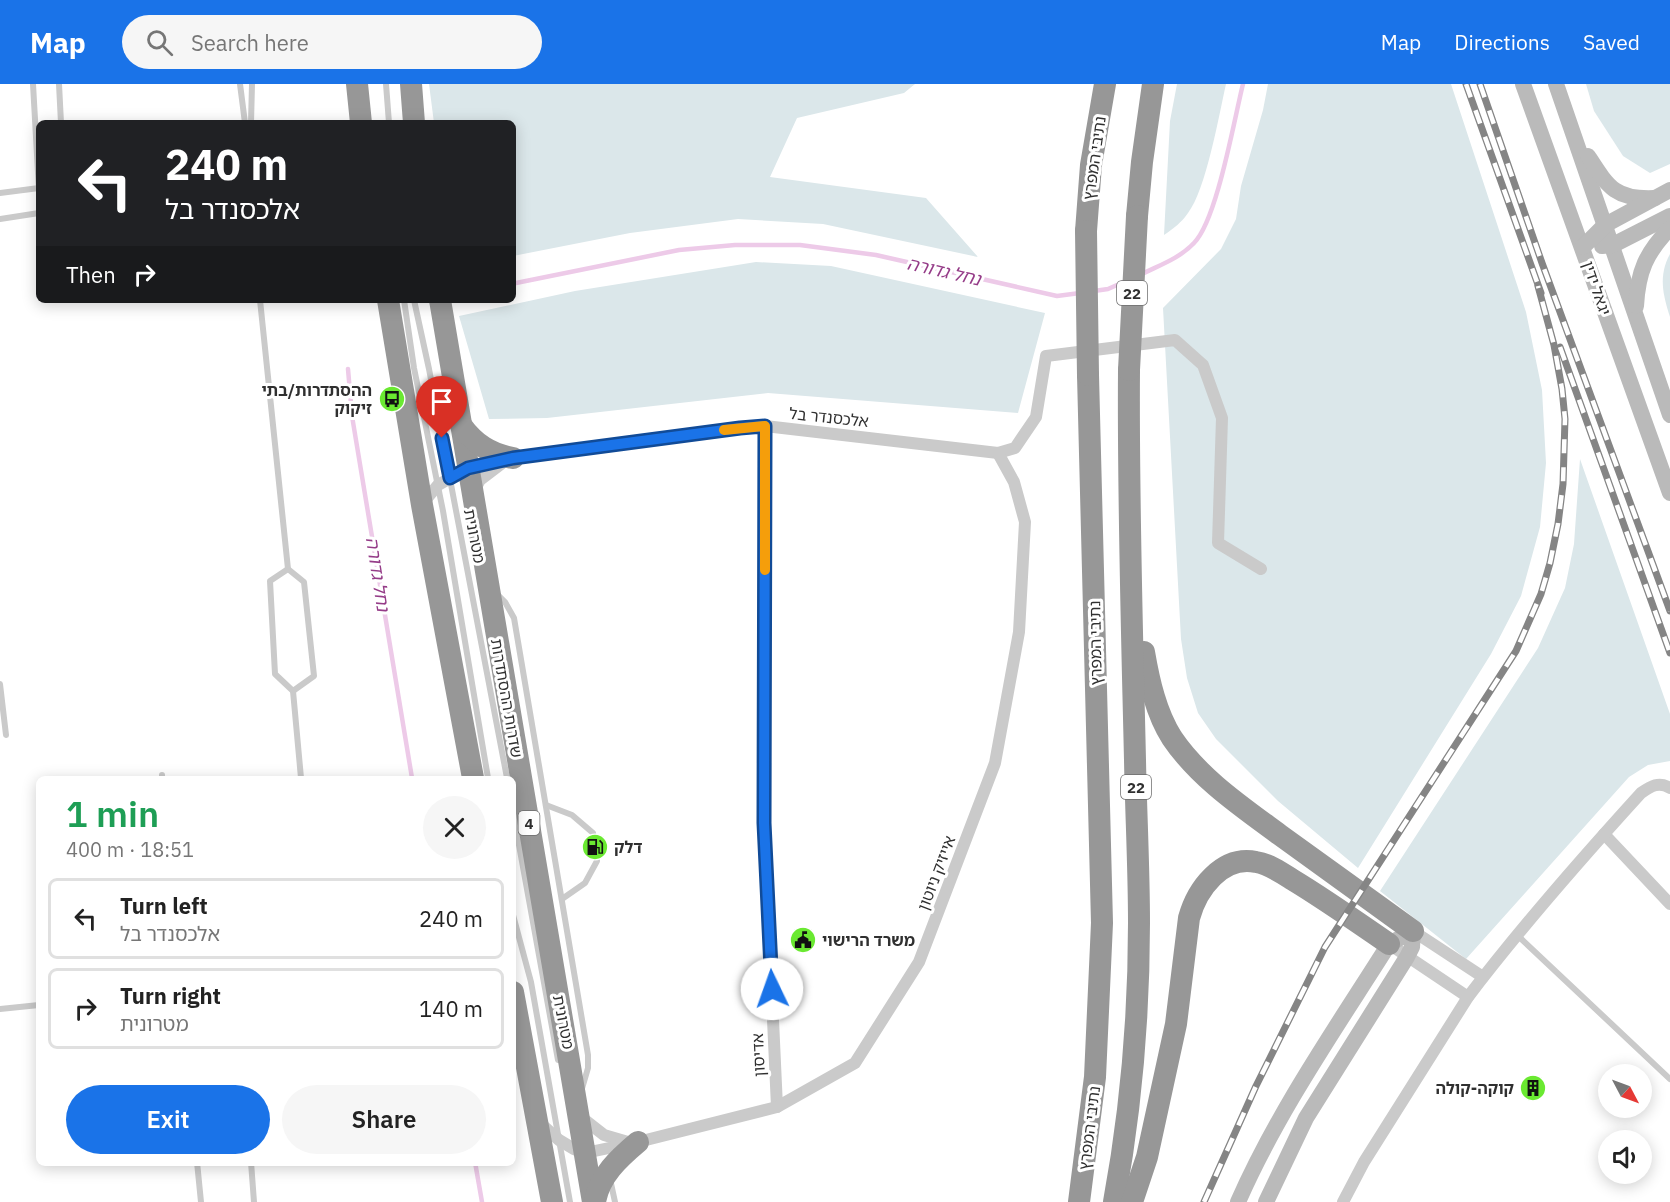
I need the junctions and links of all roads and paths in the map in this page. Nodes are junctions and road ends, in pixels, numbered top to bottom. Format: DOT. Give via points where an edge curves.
graph roads {
  1 [pos="33,84"];
  2 [pos="58,84"];
  3 [pos="240,84"];
  4 [pos="252,84"];
  5 [pos="357,84"];
  6 [pos="386,84"];
  7 [pos="411,84"];
  8 [pos="1105,84"];
  9 [pos="1153,84"];
  10 [pos="1523,84"];
  11 [pos="1556,84"];
  12 [pos="61,120"];
  13 [pos="245,120"];
  14 [pos="251,120"];
  15 [pos="361,120"];
  16 [pos="388,120"];
  17 [pos="414,120"];
  18 [pos="1573,133"];
  19 [pos="36,136"];
  20 [pos="36,189"];
  21 [pos="1670,190"];
  22 [pos="0,193"];
  23 [pos="1655,198"];
  24 [pos="36,213"];
  25 [pos="1670,216"];
  26 [pos="0,219"];
  27 [pos="1605,225"];
  28 [pos="1670,228"];
  29 [pos="1613,245"];
  30 [pos="1583,247"];
  31 [pos="260,303"];
  32 [pos="388,303"];
  33 [pos="404,303"];
  34 [pos="415,303"];
  35 [pos="441,303"];
  36 [pos="1635,316"];
  37 [pos="1670,415"];
  38 [pos="461,424"];
  39 [pos="765,426"];
  40 [pos="999,453"];
  41 [pos="513,458"];
  42 [pos="459,473"];
  43 [pos="1129,478"];
  44 [pos="438,485"];
  45 [pos="1670,493"];
  46 [pos="473,494"];
  47 [pos="422,505"];
  48 [pos="288,569"];
  49 [pos="1261,569"];
  50 [pos="489,586"];
  51 [pos="0,684"];
  52 [pos="293,690"];
  53 [pos="6,735"];
  54 [pos="301,776"];
  55 [pos="473,776"];
  56 [pos="488,776"];
  57 [pos="507,776"];
  58 [pos="1670,788"];
  59 [pos="546,805"];
  60 [pos="516,829"];
  61 [pos="1604,834"];
  62 [pos="562,899"];
  63 [pos="1670,904"];
  64 [pos="516,926"];
  65 [pos="1413,931"];
  66 [pos="1517,935"];
  67 [pos="1389,944"];
  68 [pos="1407,957"];
  69 [pos="1483,977"];
  70 [pos="1468,997"];
  71 [pos="36,1005"];
  72 [pos="0,1008"];
  73 [pos="516,1008"];
  74 [pos="560,1073"];
  75 [pos="1670,1079"];
  76 [pos="777,1107"];
  77 [pos="577,1109"];
  78 [pos="537,1120"];
  79 [pos="638,1142"];
  80 [pos="573,1148"];
  81 [pos="197,1166"];
  82 [pos="250,1166"];
  83 [pos="609,1171"];
  84 [pos="201,1202"];
  85 [pos="254,1202"];
  86 [pos="552,1202"];
  87 [pos="570,1202"];
  88 [pos="594,1202"];
  89 [pos="615,1202"];
  90 [pos="1079,1202"];
  91 [pos="1114,1202"];
  92 [pos="1132,1202"];
  93 [pos="1238,1202"];
  94 [pos="1266,1202"];
  95 [pos="1343,1202"];
  1 -- 19 [label="lane"];
  2 -- 12 [label="lane"];
  3 -- 13 [label="lane"];
  4 -- 14 [label="lane"];
  5 -- 15 [label="highway"];
  6 -- 16 [label="lane"];
  7 -- 17 [label="highway"];
  8 -- 90 [label="highway, נתיבי המפרץ / 22, bridge" via="1091,165 1086,231 1102,923 1100,1017"];
  9 -- 43 [label="highway, 22, bridge" via="1137,216 1129,370"];
  10 -- 30 [label="main road, יגאל ידין"];
  11 -- 18 [label="main road, יגאל ידין"];
  18 -- 23 [label="main road" via="1602,177 1617,191 1635,199"];
  18 -- 27 [label="main road, יגאל ידין"];
  20 -- 22 [label="lane"];
  21 -- 23 [label="main road"];
  23 -- 27 [label="main road"];
  24 -- 26 [label="lane"];
  25 -- 29 [label="main road"];
  27 -- 29 [label="main road, יגאל ידין"];
  27 -- 30 [label="main road"];
  28 -- 36 [label="main road" via="1645,259 1637,285"];
  29 -- 30 [label="main road"];
  29 -- 36 [label="main road, יגאל ידין"];
  30 -- 45 [label="main road, יגאל ידין"];
  31 -- 48 [label="lane"];
  32 -- 47 [label="highway"];
  33 -- 44 [label="lane, מטרונית"];
  34 -- 42 [label="lane, מטרונית"];
  35 -- 38 [label="highway, שדרות ההסתדרות / 4"];
  36 -- 37 [label="main road, יגאל ידין"];
  38 -- 41 [label="highway" via="481,446 496,455"];
  38 -- 42 [label="highway, שדרות ההסתדרות / 4"];
  39 -- 40 [label="street, אלכסנדר בל"];
  39 -- 41 [label="street, אלכסנדר בל"];
  39 -- 76 [label="street, אדיסון" via="764,823"];
  40 -- 49 [label="street" via="1015,448 1036,417 1046,356 1175,340 1203,365 1222,418 1218,543"];
  40 -- 76 [label="street, אייזיק ניוטון" via="1014,482 1025,522 1019,633 995,763 919,962 862,1053 855,1063"];
  41 -- 42 [label="street, אלכסנדר בל"];
  41 -- 46 [label="street, אלכסנדר בל" via="483,477"];
  42 -- 44 [label="street, אלכסנדר בל"];
  42 -- 46 [label="highway, שדרות ההסתדרות / 4"];
  42 -- 57 [label="lane, מטרונית"];
  43 -- 65 [label="highway" via="1143,647 1149,683 1172,737 1190,760 1232,799"];
  43 -- 91 [label="highway, 22" via="1139,923 1132,1080"];
  44 -- 47 [label="street, אלכסנדר בל"];
  44 -- 56 [label="lane, מטרונית"];
  46 -- 50 [label="highway, שדרות ההסתדרות / 4"];
  47 -- 55 [label="highway"];
  48 -- 52 [label="lane" via="270,581 275,674"];
  48 -- 52 [label="lane" via="304,582 314,676"];
  50 -- 59 [label="lane" via="514,618"];
  50 -- 77 [label="highway, שדרות ההסתדרות / 4"];
  51 -- 53 [label="lane"];
  52 -- 54 [label="lane"];
  58 -- 61 [label="street" via="1654,784 1641,793"];
  59 -- 62 [label="lane"];
  59 -- 62 [label="lane" via="572,815 593,833 597,861 585,883"];
  60 -- 74 [label="lane, מטרונית"];
  61 -- 63 [label="street"];
  61 -- 66 [label="street"];
  62 -- 77 [label="lane" via="588,1055"];
  64 -- 80 [label="lane, מטרונית"];
  65 -- 67 [label="main road"];
  65 -- 68 [label="main road"];
  65 -- 69 [label="street"];
  66 -- 69 [label="street"];
  66 -- 75 [label="lane"];
  67 -- 68 [label="street"];
  67 -- 92 [label="highway" via="1328,901 1257,862 1241,861 1222,868 1211,878 1193,903 1189,918 1176,1024 1147,1157"];
  67 -- 93 [label="main road" via="1287,1108"];
  68 -- 70 [label="street"];
  68 -- 94 [label="main road" via="1306,1119"];
  69 -- 70 [label="street"];
  70 -- 95 [label="street"];
  71 -- 72 [label="lane"];
  73 -- 78 [label="highway"];
  76 -- 79 [label="street, אייזיק ניוטון"];
  77 -- 79 [label="street, אייזיק ניוטון" via="597,1131 624,1142"];
  77 -- 80 [label="highway, שדרות ההסתדרות / 4"];
  78 -- 80 [label="street"];
  78 -- 86 [label="highway"];
  79 -- 80 [label="street, אייזיק ניוטון"];
  79 -- 83 [label="highway"];
  80 -- 87 [label="lane, מטרונית"];
  80 -- 88 [label="highway, שדרות ההסתדרות / 4"];
  81 -- 84 [label="lane"];
  82 -- 85 [label="lane"];
  83 -- 88 [label="highway"];
  83 -- 89 [label="lane"];
}
